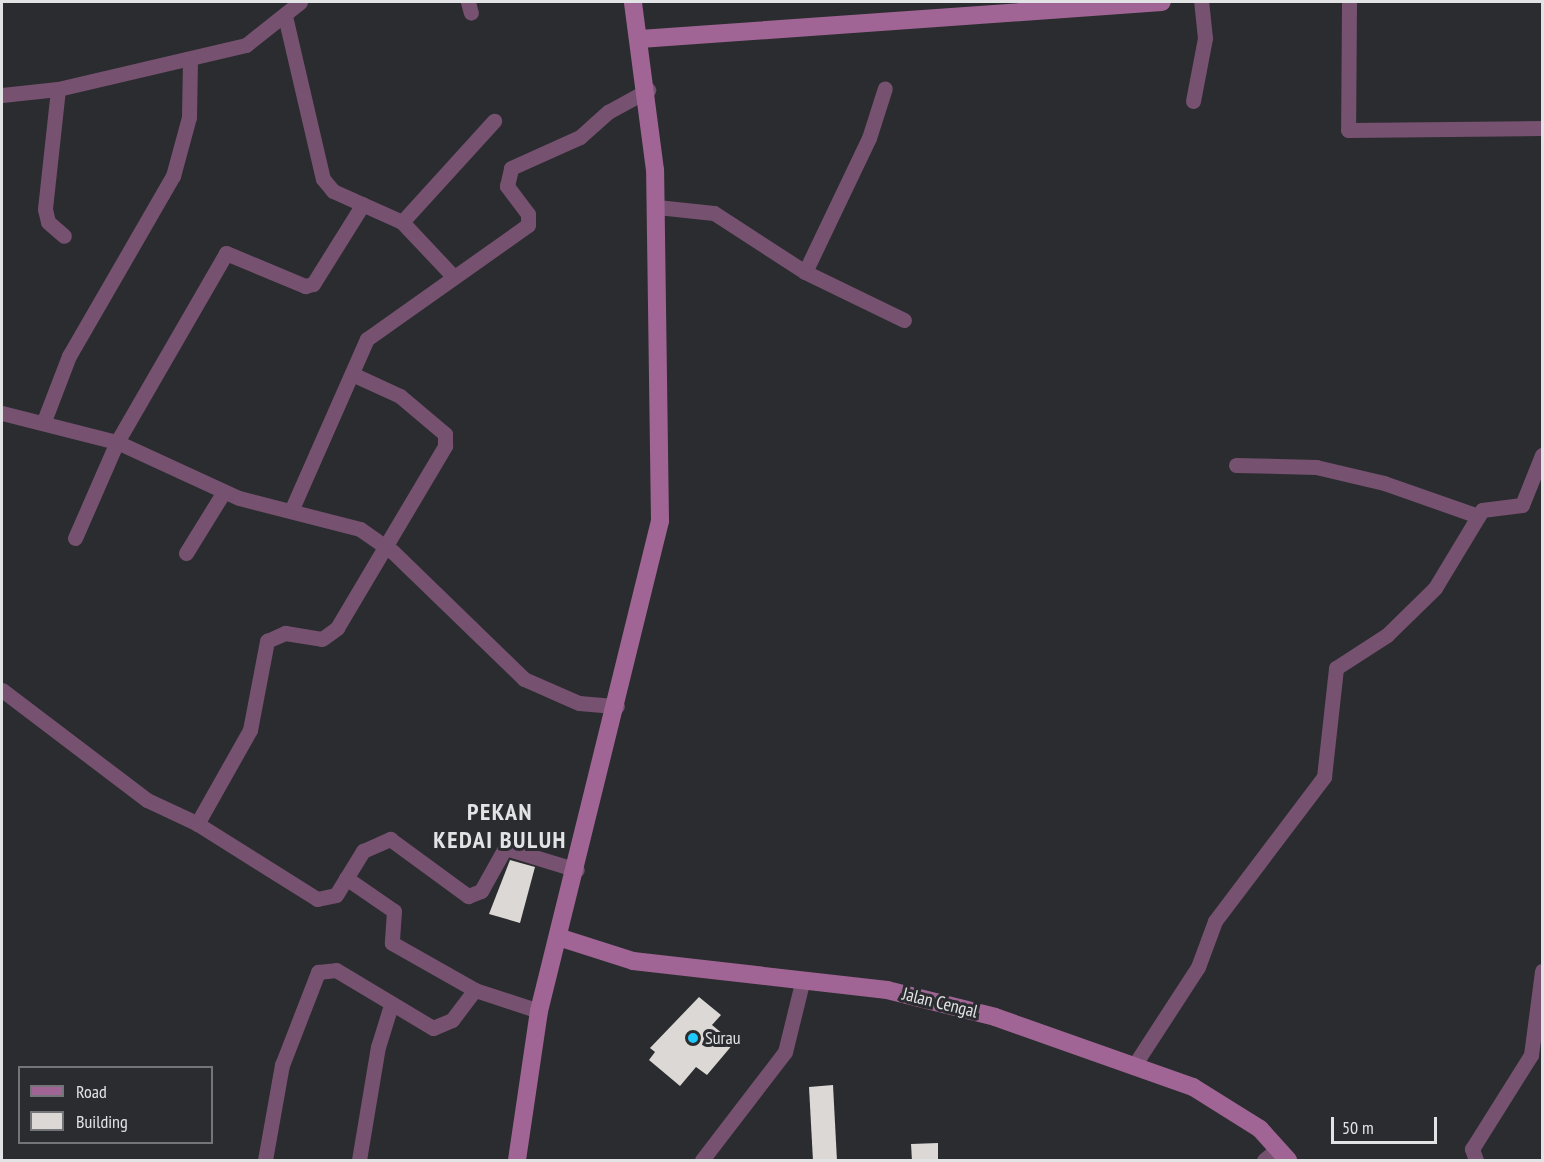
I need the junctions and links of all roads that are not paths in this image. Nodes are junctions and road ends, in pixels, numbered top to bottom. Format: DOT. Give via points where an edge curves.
graph roads {
  1 [pos="300,2"];
  2 [pos="633,2"];
  3 [pos="1153,2"];
  4 [pos="1201,2"];
  5 [pos="1349,2"];
  6 [pos="1061,5"];
  7 [pos="994,8"];
  8 [pos="285,16"];
  9 [pos="640,39"];
  10 [pos="190,60"];
  11 [pos="885,88"];
  12 [pos="58,89"];
  13 [pos="648,90"];
  14 [pos="2,94"];
  15 [pos="1193,101"];
  16 [pos="494,121"];
  17 [pos="1542,129"];
  18 [pos="363,204"];
  19 [pos="657,207"];
  20 [pos="402,222"];
  21 [pos="64,236"];
  22 [pos="805,272"];
  23 [pos="452,275"];
  24 [pos="904,320"];
  25 [pos="352,374"];
  26 [pos="2,413"];
  27 [pos="44,421"];
  28 [pos="117,442"];
  29 [pos="1542,455"];
  30 [pos="1236,465"];
  31 [pos="223,493"];
  32 [pos="291,511"];
  33 [pos="1478,516"];
  34 [pos="75,538"];
  35 [pos="387,547"];
  36 [pos="186,553"];
  37 [pos="2,690"];
  38 [pos="617,706"];
  39 [pos="197,824"];
  40 [pos="577,870"];
  41 [pos="346,878"];
  42 [pos="558,937"];
  43 [pos="1542,971"];
  44 [pos="802,983"];
  45 [pos="475,990"];
  46 [pos="391,1005"];
  47 [pos="539,1011"];
  48 [pos="1135,1064"];
  49 [pos="1284,1154"];
  50 [pos="265,1161"];
  51 [pos="359,1161"];
  52 [pos="517,1161"];
  53 [pos="702,1161"];
  54 [pos="1264,1161"];
  55 [pos="1476,1161"];
  1 -- 8 [label="street"];
  2 -- 9 [label="street"];
  3 -- 6 [label="street"];
  4 -- 15 [label="street" via="1205,38"];
  5 -- 17 [label="street" via="1348,130"];
  6 -- 7 [label="street"];
  7 -- 9 [label="street"];
  8 -- 10 [label="street" via="246,45"];
  8 -- 18 [label="street" via="323,179"];
  9 -- 13 [label="street"];
  10 -- 12 [label="street"];
  10 -- 27 [label="street" via="189,117 173,176 69,356"];
  11 -- 22 [label="street" via="869,138"];
  12 -- 14 [label="street"];
  12 -- 21 [label="street" via="45,209 48,222"];
  13 -- 19 [label="street"];
  13 -- 23 [label="street" via="608,112 580,137 511,168 507,186 528,214 528,225"];
  16 -- 20 [label="street"];
  18 -- 20 [label="street"];
  18 -- 28 [label="street" via="313,284 305,286 226,253"];
  19 -- 22 [label="street" via="714,213"];
  19 -- 38 [label="street" via="660,520"];
  20 -- 23 [label="street"];
  22 -- 24 [label="street"];
  23 -- 25 [label="street" via="373,332"];
  25 -- 32 [label="street"];
  25 -- 35 [label="street" via="400,396 446,438"];
  26 -- 27 [label="street"];
  27 -- 28 [label="street"];
  28 -- 31 [label="street"];
  28 -- 34 [label="street"];
  29 -- 33 [label="street" via="1522,505 1486,508"];
  30 -- 33 [label="street" via="1316,467 1384,483"];
  31 -- 32 [label="street"];
  31 -- 36 [label="street"];
  32 -- 35 [label="street" via="360,529"];
  33 -- 48 [label="street" via="1435,588 1387,635 1336,668 1324,777 1215,921 1198,967"];
  35 -- 38 [label="street" via="524,679 579,703"];
  35 -- 39 [label="street" via="330,635 314,639 285,633 267,641 250,730"];
  37 -- 39 [label="street" via="147,800"];
  38 -- 40 [label="street"];
  39 -- 41 [label="street" via="317,899 330,899"];
  40 -- 41 [label="street" via="505,848 481,891 468,896 390,839 369,846"];
  40 -- 42 [label="street"];
  41 -- 45 [label="street" via="394,911 392,943"];
  42 -- 44 [label="street, Jalan Cengal" via="633,961"];
  42 -- 47 [label="street"];
  43 -- 55 [label="street" via="1531,1055 1473,1149"];
  44 -- 48 [label="street, Jalan Cengal" via="887,990 995,1017"];
  44 -- 53 [label="street" via="784,1052"];
  45 -- 46 [label="street" via="442,1029"];
  45 -- 47 [label="street"];
  46 -- 50 [label="street" via="336,970 318,972 282,1065"];
  46 -- 51 [label="street"];
  47 -- 52 [label="street"];
  48 -- 49 [label="street, Jalan Cengal" via="1242,1115"];
  49 -- 54 [label="street"];
}
